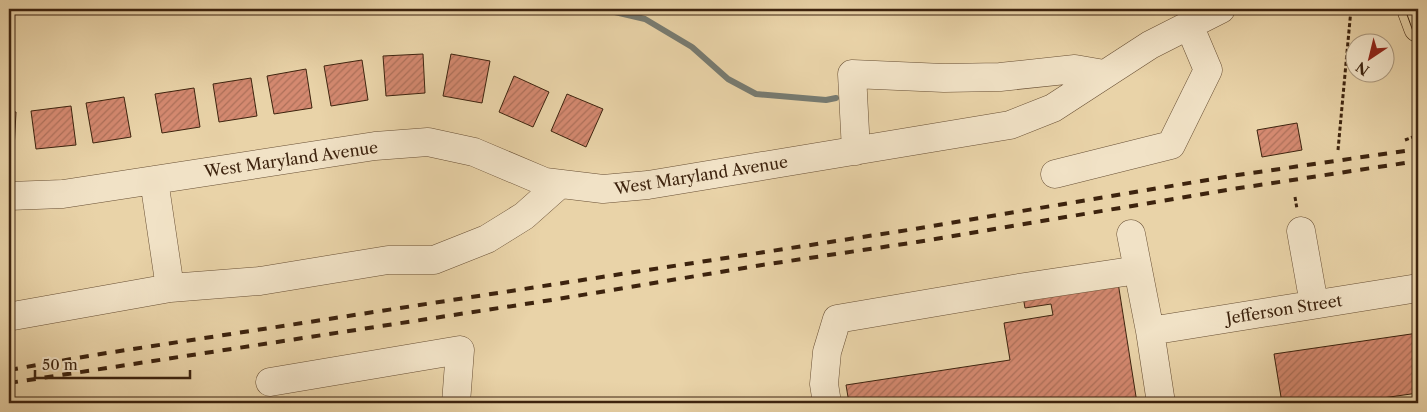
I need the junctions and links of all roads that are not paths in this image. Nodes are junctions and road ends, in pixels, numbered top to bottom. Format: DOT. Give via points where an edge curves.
graph roads {
  1 [pos="1221,9"];
  2 [pos="1411,9"];
  3 [pos="1189,25"];
  4 [pos="1418,28"];
  5 [pos="1104,74"];
  6 [pos="856,150"];
  7 [pos="1056,174"];
  8 [pos="154,180"];
  9 [pos="560,184"];
  10 [pos="9,196"];
  11 [pos="1301,231"];
  12 [pos="1131,234"];
  13 [pos="1138,270"];
  14 [pos="170,288"];
  15 [pos="1418,288"];
  16 [pos="1314,304"];
  17 [pos="9,316"];
  18 [pos="1150,331"];
  19 [pos="270,382"];
  20 [pos="826,393"];
  21 [pos="456,403"];
  22 [pos="1161,403"];
  1 -- 3 [label="street, West Maryland Avenue"];
  2 -- 4 [label="main road"];
  3 -- 5 [label="street, West Maryland Avenue"];
  3 -- 7 [label="street" via="1208,70 1171,145"];
  5 -- 6 [label="street, West Maryland Avenue" via="1053,108 1010,125"];
  5 -- 6 [label="street" via="1075,69 963,78 852,74"];
  6 -- 9 [label="street, West Maryland Avenue" via="648,185 603,190"];
  8 -- 9 [label="street, West Maryland Avenue" via="375,146 428,142 474,152 544,182"];
  8 -- 10 [label="street, West Maryland Avenue" via="63,194"];
  8 -- 14 [label="street"];
  9 -- 14 [label="street" via="524,216 487,239 434,260 388,260 260,282"];
  11 -- 16 [label="street"];
  12 -- 13 [label="street"];
  13 -- 18 [label="street"];
  13 -- 20 [label="street" via="837,319 827,352"];
  14 -- 17 [label="street"];
  15 -- 16 [label="street, Jefferson Street"];
  16 -- 18 [label="street, Jefferson Street"];
  18 -- 22 [label="street"];
  19 -- 21 [label="street" via="460,350"];
}
